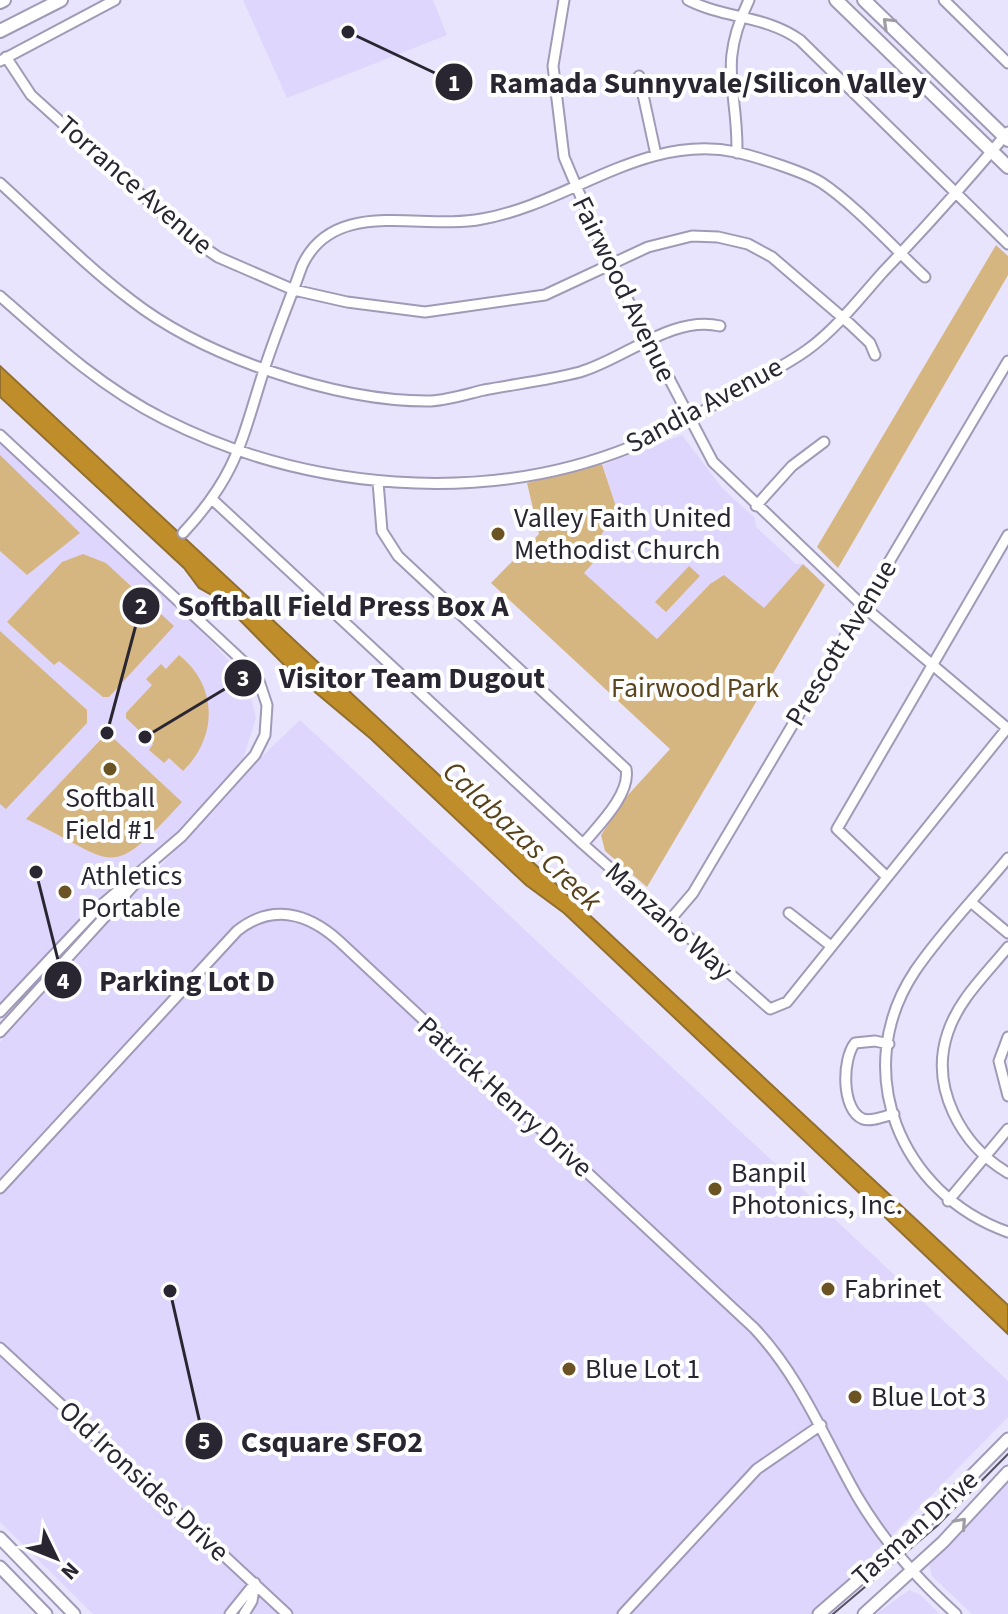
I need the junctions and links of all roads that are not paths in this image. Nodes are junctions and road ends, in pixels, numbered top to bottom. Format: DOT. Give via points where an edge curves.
graph roads {
  1 [pos="61,0"];
  2 [pos="115,0"];
  3 [pos="564,0"];
  4 [pos="688,0"];
  5 [pos="749,0"];
  6 [pos="836,0"];
  7 [pos="864,0"];
  8 [pos="944,0"];
  9 [pos="741,16"];
  10 [pos="0,31"];
  11 [pos="3,59"];
  12 [pos="1008,63"];
  13 [pos="639,76"];
  14 [pos="1007,136"];
  15 [pos="990,151"];
  16 [pos="737,153"];
  17 [pos="656,155"];
  18 [pos="1008,167"];
  19 [pos="0,183"];
  20 [pos="575,188"];
  21 [pos="958,192"];
  22 [pos="1008,244"];
  23 [pos="900,254"];
  24 [pos="610,266"];
  25 [pos="925,277"];
  26 [pos="294,290"];
  27 [pos="0,296"];
  28 [pos="842,317"];
  29 [pos="720,326"];
  30 [pos="650,342"];
  31 [pos="875,355"];
  32 [pos="1008,361"];
  33 [pos="264,369"];
  34 [pos="689,419"];
  35 [pos="0,435"];
  36 [pos="824,442"];
  37 [pos="241,451"];
  38 [pos="378,482"];
  39 [pos="213,500"];
  40 [pos="756,506"];
  41 [pos="183,533"];
  42 [pos="1008,535"];
  43 [pos="863,606"];
  44 [pos="933,667"];
  45 [pos="1008,728"];
  46 [pos="583,844"];
  47 [pos="155,861"];
  48 [pos="1007,861"];
  49 [pos="887,877"];
  50 [pos="972,903"];
  51 [pos="789,913"];
  52 [pos="669,921"];
  53 [pos="1008,933"];
  54 [pos="831,946"];
  55 [pos="1008,947"];
  56 [pos="0,1012"];
  57 [pos="0,1032"];
  58 [pos="1008,1037"];
  59 [pos="889,1044"];
  60 [pos="1008,1096"];
  61 [pos="894,1114"];
  62 [pos="1008,1129"];
  63 [pos="984,1158"];
  64 [pos="1008,1173"];
  65 [pos="0,1188"];
  66 [pos="948,1201"];
  67 [pos="1008,1232"];
  68 [pos="0,1348"];
  69 [pos="821,1425"];
  70 [pos="1008,1439"];
  71 [pos="1008,1472"];
  72 [pos="0,1538"];
  73 [pos="893,1550"];
  74 [pos="0,1567"];
  75 [pos="911,1572"];
  76 [pos="255,1583"];
  77 [pos="46,1614"];
  78 [pos="74,1614"];
  79 [pos="230,1614"];
  80 [pos="244,1614"];
  81 [pos="287,1614"];
  82 [pos="623,1614"];
  83 [pos="819,1614"];
  84 [pos="864,1614"];
  85 [pos="956,1614"];
  1 -- 10 [label="highway"];
  2 -- 11 [label="street"];
  3 -- 20 [label="street, Fairwood Avenue" via="553,66 558,127"];
  4 -- 9 [label="street"];
  5 -- 9 [label="street"];
  6 -- 15 [label="highway"];
  14 -- 7 [label="highway, one-way"];
  8 -- 12 [label="street"];
  9 -- 16 [label="street" via="729,76"];
  9 -- 21 [label="street" via="769,22 800,40"];
  11 -- 26 [label="street, Torrance Avenue" via="31,95 167,219 218,257"];
  13 -- 17 [label="street"];
  14 -- 15 [label="street, Sandia Avenue"];
  15 -- 18 [label="highway"];
  15 -- 21 [label="street, Sandia Avenue"];
  16 -- 17 [label="street" via="695,149"];
  16 -- 23 [label="street" via="821,182"];
  17 -- 20 [label="street"];
  19 -- 33 [label="street" via="131,301 184,335"];
  20 -- 24 [label="street, Fairwood Avenue"];
  20 -- 26 [label="street" via="514,213 481,220 368,220 335,227 309,252"];
  21 -- 22 [label="street"];
  21 -- 23 [label="street, Sandia Avenue"];
  23 -- 25 [label="street"];
  23 -- 28 [label="street, Sandia Avenue"];
  24 -- 26 [label="street, Torrance Avenue" via="545,295 425,312"];
  24 -- 28 [label="street, Torrance Avenue" via="667,241 718,237 772,257"];
  24 -- 30 [label="street, Fairwood Avenue"];
  26 -- 33 [label="street"];
  27 -- 37 [label="street, Sandia Avenue" via="83,370 163,419"];
  28 -- 31 [label="street, Torrance Avenue" via="870,343"];
  28 -- 34 [label="street, Sandia Avenue" via="806,351"];
  29 -- 30 [label="street" via="684,325"];
  30 -- 33 [label="street" via="579,372 432,401 361,393"];
  30 -- 34 [label="street, Fairwood Avenue"];
  32 -- 43 [label="street, Prescott Avenue"];
  33 -- 37 [label="street"];
  34 -- 38 [label="street, Sandia Avenue" via="633,446 533,474 456,483"];
  34 -- 40 [label="street, Fairwood Avenue" via="713,462"];
  35 -- 47 [label="street" via="247,665 265,696 267,725 255,755"];
  36 -- 40 [label="street" via="792,466"];
  37 -- 38 [label="street, Sandia Avenue" via="303,471"];
  37 -- 39 [label="street"];
  38 -- 46 [label="street" via="382,531 398,556 626,769 627,779 614,803"];
  39 -- 41 [label="street"];
  39 -- 46 [label="street, Manzano Way"];
  40 -- 43 [label="street, Fairwood Avenue"];
  42 -- 44 [label="street"];
  43 -- 44 [label="street, Fairwood Avenue"];
  43 -- 52 [label="street, Prescott Avenue" via="693,893"];
  44 -- 45 [label="street, Fairwood Avenue"];
  44 -- 49 [label="street" via="837,829"];
  45 -- 49 [label="street"];
  46 -- 52 [label="street, Manzano Way"];
  47 -- 56 [label="street" via="98,908"];
  47 -- 57 [label="street"];
  48 -- 50 [label="street"];
  49 -- 54 [label="street"];
  50 -- 53 [label="street"];
  50 -- 59 [label="street" via="915,971 895,1011"];
  51 -- 54 [label="street"];
  52 -- 54 [label="street, Manzano Way" via="764,1007 775,1009 787,1002"];
  55 -- 63 [label="street" via="963,1003 945,1052 951,1109"];
  58 -- 60 [label="street" via="999,1061"];
  59 -- 61 [label="street" via="885,1086"];
  59 -- 61 [label="street" via="855,1043 846,1071 858,1116 871,1120"];
  61 -- 66 [label="street" via="912,1161"];
  62 -- 63 [label="street"];
  63 -- 64 [label="street"];
  63 -- 66 [label="street"];
  65 -- 69 [label="street, Patrick Henry Drive" via="237,931 267,915 294,914 339,941 754,1328 787,1365"];
  66 -- 67 [label="street"];
  68 -- 76 [label="street, Old Ironsides Drive"];
  69 -- 73 [label="street, Patrick Henry Drive"];
  69 -- 82 [label="street" via="757,1469"];
  70 -- 73 [label="main road, Tasman Drive"];
  75 -- 71 [label="main road, Tasman Drive, one-way"];
  72 -- 78 [label="main road"];
  73 -- 75 [label="street, Patrick Henry Drive"];
  73 -- 83 [label="main road, Tasman Drive"];
  74 -- 77 [label="main road"];
  75 -- 84 [label="main road, Tasman Drive"];
  75 -- 85 [label="street, Patrick Henry Drive"];
  76 -- 79 [label="street"];
  76 -- 80 [label="street"];
  76 -- 81 [label="street, Old Ironsides Drive"];
}
